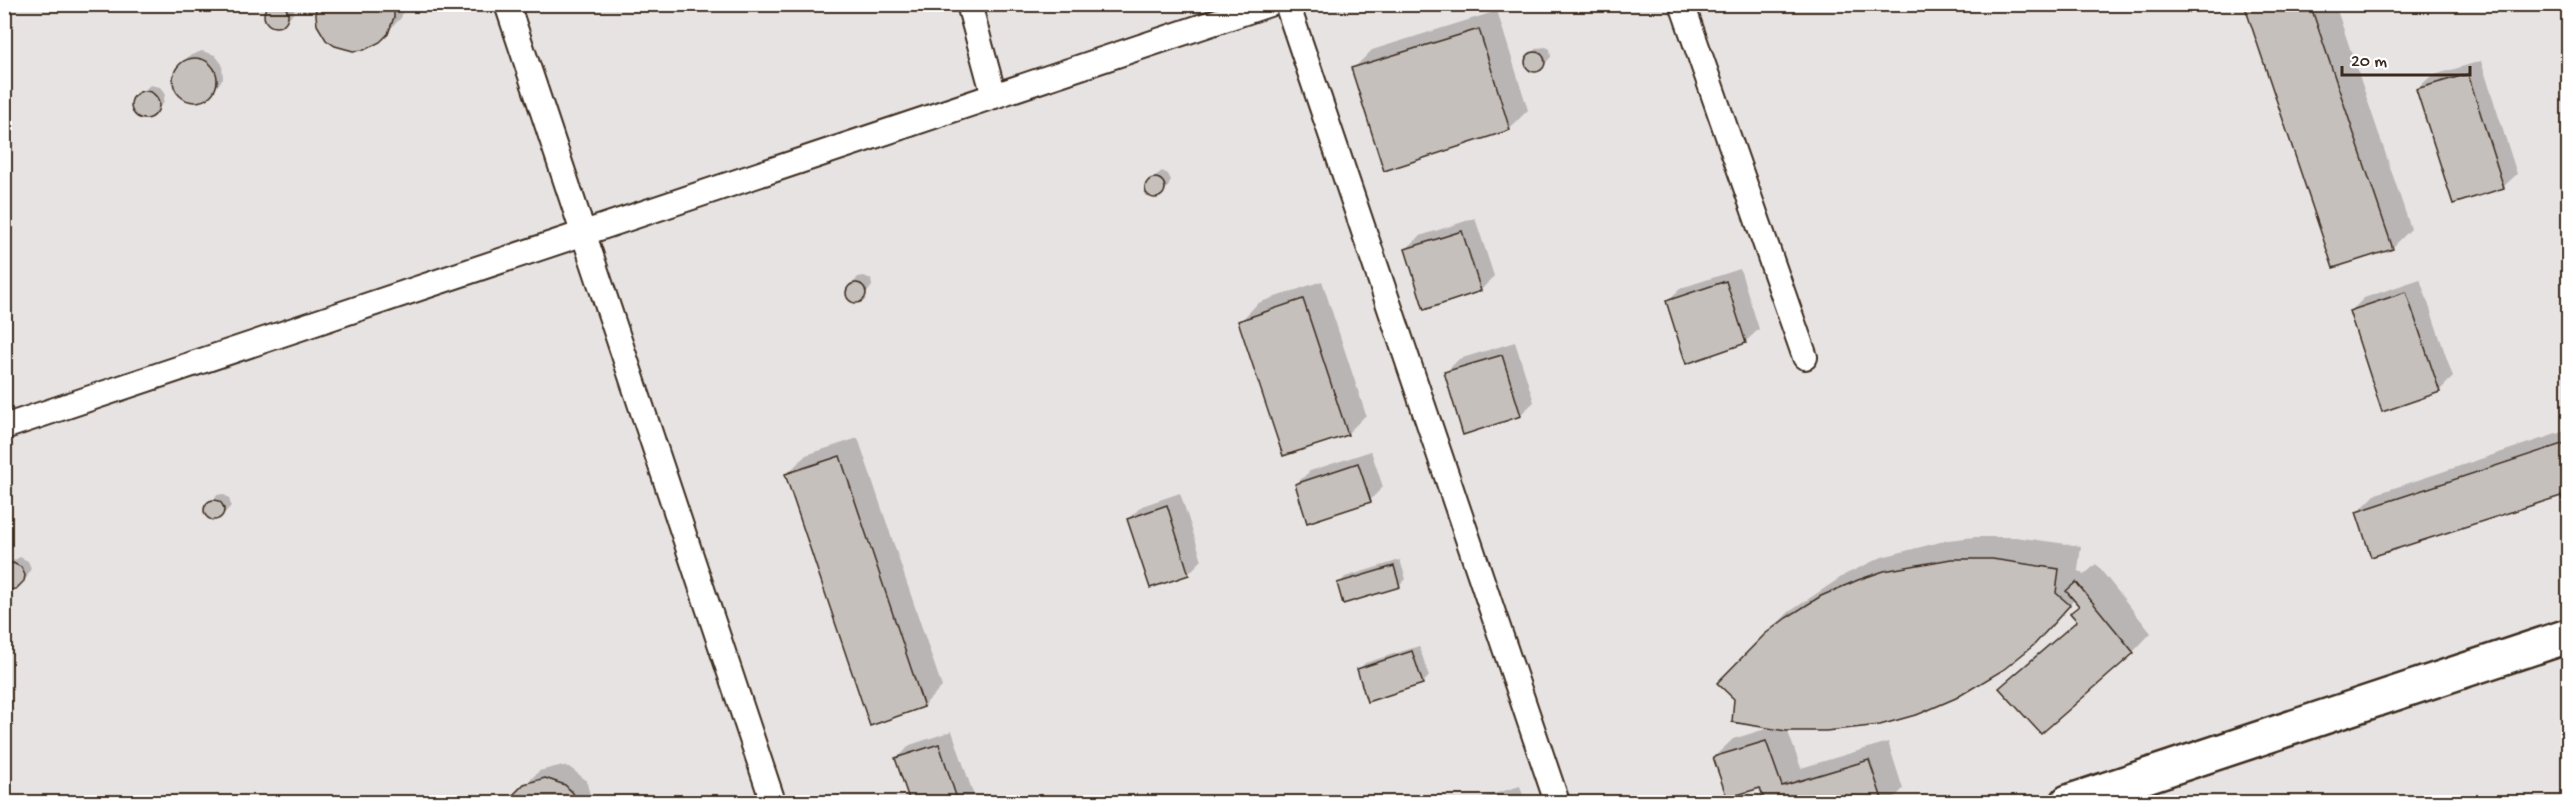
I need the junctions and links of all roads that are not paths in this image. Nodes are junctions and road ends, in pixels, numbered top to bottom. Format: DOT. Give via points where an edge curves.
graph roads {
  1 [pos="507,4"];
  2 [pos="969,4"];
  3 [pos="1269,4"];
  4 [pos="1287,4"];
  5 [pos="1682,4"];
  6 [pos="994,96"];
  7 [pos="584,233"];
  8 [pos="1805,357"];
  9 [pos="4,427"];
  10 [pos="2568,636"];
  11 [pos="774,802"];
  12 [pos="1557,802"];
  13 [pos="2068,802"];
  1 -- 7 [label="lane"];
  2 -- 6 [label="lane"];
  3 -- 6 [label="lane"];
  4 -- 12 [label="lane"];
  5 -- 8 [label="lane"];
  6 -- 7 [label="lane"];
  7 -- 9 [label="lane"];
  7 -- 11 [label="lane"];
  10 -- 13 [label="street"];
}
